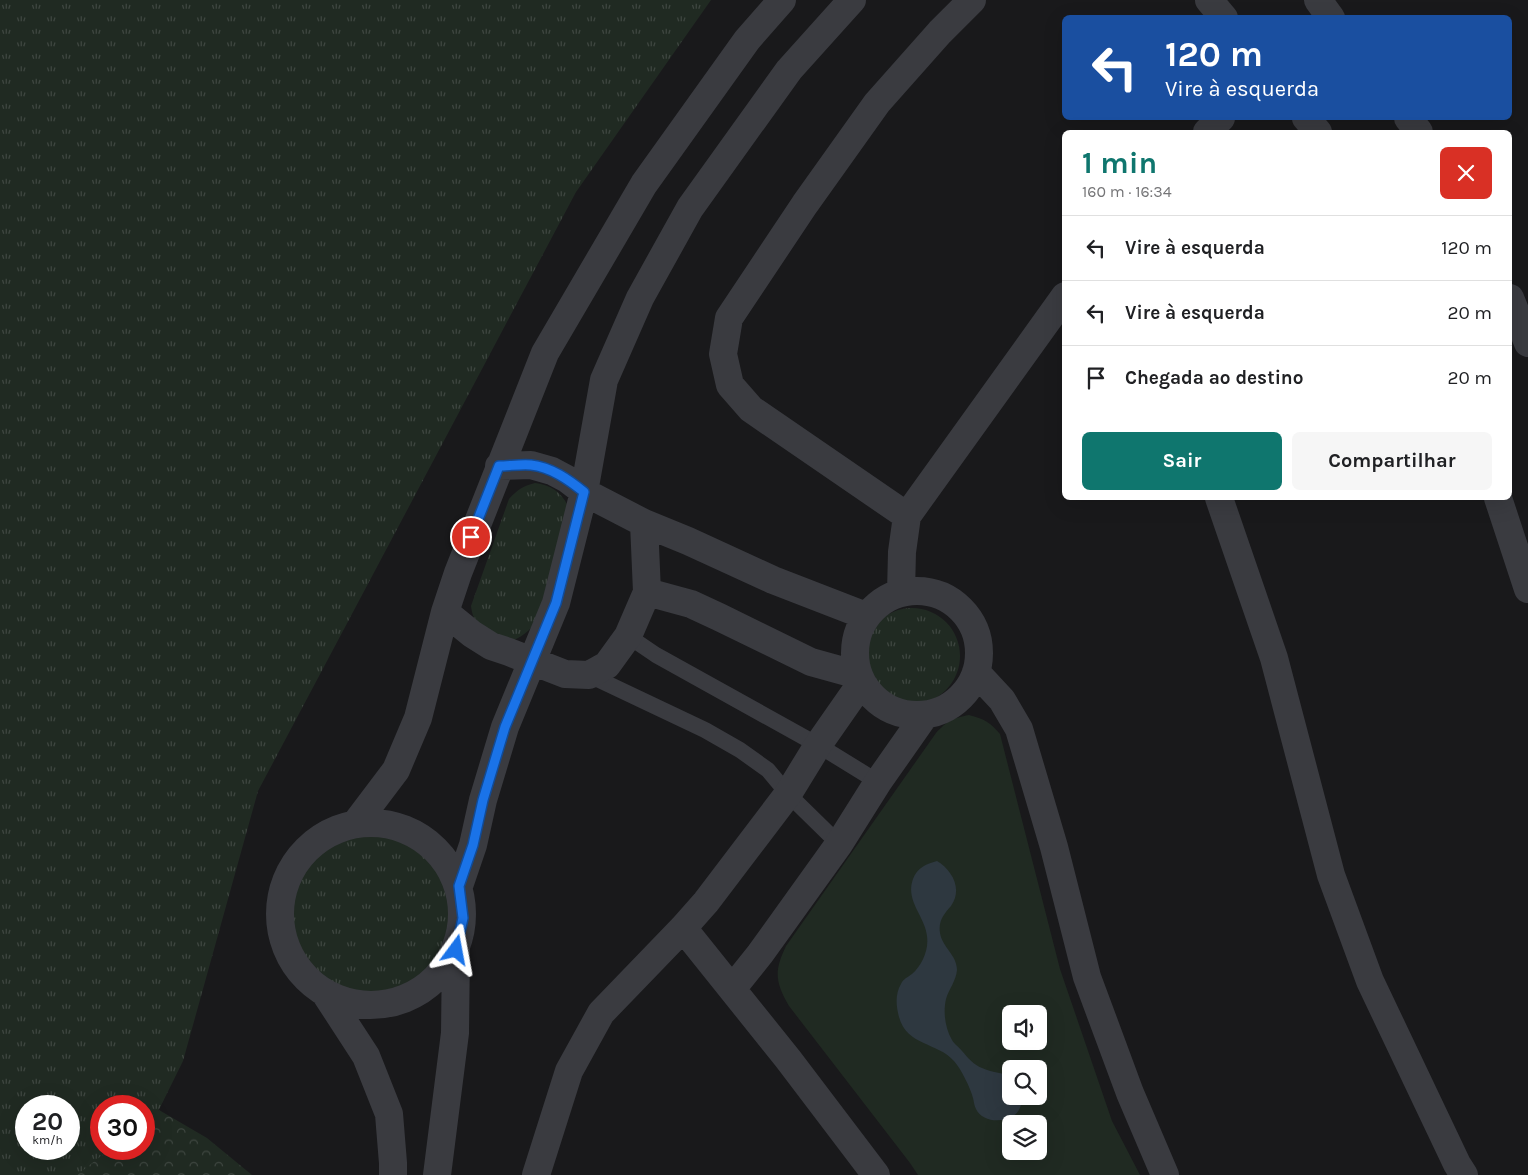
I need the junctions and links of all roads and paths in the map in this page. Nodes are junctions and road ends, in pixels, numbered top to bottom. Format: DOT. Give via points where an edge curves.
graph roads {
  1 [pos="782,0"];
  2 [pos="852,0"];
  3 [pos="972,0"];
  4 [pos="1209,0"];
  5 [pos="1318,0"];
  6 [pos="1222,15"];
  7 [pos="1330,15"];
  8 [pos="1219,120"];
  9 [pos="1308,120"];
  10 [pos="1410,120"];
  11 [pos="1209,130"];
  12 [pos="1316,130"];
  13 [pos="1417,130"];
  14 [pos="1062,300"];
  15 [pos="1512,303"];
  16 [pos="1528,343"];
  17 [pos="499,466"];
  18 [pos="584,492"];
  19 [pos="1220,500"];
  20 [pos="1499,500"];
  21 [pos="906,516"];
  22 [pos="644,523"];
  23 [pos="1528,590"];
  24 [pos="647,592"];
  25 [pos="901,592"];
  26 [pos="445,612"];
  27 [pos="866,616"];
  28 [pos="628,636"];
  29 [pos="532,661"];
  30 [pos="976,672"];
  31 [pos="589,675"];
  32 [pos="860,679"];
  33 [pos="925,715"];
  34 [pos="818,745"];
  35 [pos="878,782"];
  36 [pos="788,794"];
  37 [pos="356,823"];
  38 [pos="839,844"];
  39 [pos="459,886"];
  40 [pos="683,928"];
  41 [pos="456,950"];
  42 [pos="732,989"];
  43 [pos="325,993"];
  44 [pos="393,1175"];
  45 [pos="437,1175"];
  46 [pos="536,1175"];
  47 [pos="876,1175"];
  48 [pos="1164,1175"];
  49 [pos="1464,1175"];
  1 -- 17 [label="street" via="747,40 644,184 545,353"];
  2 -- 18 [label="street" via="789,70 690,208 640,298 604,380"];
  3 -- 21 [label="street" via="877,103 805,204 729,318 723,354 730,385 751,410"];
  4 -- 6 [label="street"];
  5 -- 7 [label="street"];
  8 -- 11 [label="street"];
  9 -- 12 [label="street"];
  10 -- 13 [label="street"];
  14 -- 21 [label="street"];
  15 -- 16 [label="street"];
  17 -- 18 [label="street" via="531,465 552,471"];
  17 -- 26 [label="street"];
  18 -- 22 [label="street"];
  18 -- 29 [label="street" via="556,603"];
  19 -- 49 [label="street" via="1274,658 1331,875 1370,982"];
  20 -- 23 [label="street"];
  21 -- 25 [label="street"];
  22 -- 24 [label="street"];
  22 -- 27 [label="street" via="773,580"];
  24 -- 28 [label="street"];
  24 -- 32 [label="street" via="691,604 810,662"];
  25 -- 27 [label="street" via="887,598"];
  25 -- 30 [label="street" via="933,593 949,599 962,610 977,639 979,656"];
  26 -- 29 [label="street" via="490,646"];
  26 -- 37 [label="street" via="418,718 396,770"];
  27 -- 32 [label="street" via="855,644 854,660"];
  28 -- 31 [label="street" via="607,664"];
  28 -- 34 [label="lane" via="656,655"];
  29 -- 31 [label="street" via="565,674"];
  29 -- 39 [label="street" via="505,727"];
  30 -- 33 [label="street" via="956,701 942,711"];
  30 -- 48 [label="street" via="1002,700 1019,729 1087,976"];
  31 -- 36 [label="lane" via="740,750 768,770"];
  32 -- 33 [label="street" via="873,698 888,709 906,715"];
  32 -- 34 [label="street"];
  33 -- 35 [label="street"];
  34 -- 35 [label="lane"];
  34 -- 36 [label="street"];
  35 -- 38 [label="street"];
  36 -- 38 [label="lane"];
  36 -- 40 [label="street"];
  37 -- 39 [label="street" via="388,823 419,835 444,856"];
  37 -- 43 [label="street" via="330,831 307,848 290,870 281,896 280,924 288,951 303,975"];
  38 -- 42 [label="street"];
  39 -- 41 [label="street" via="463,918"];
  40 -- 42 [label="street"];
  40 -- 46 [label="street" via="602,1013 569,1071"];
  41 -- 43 [label="street" via="442,972 423,990 400,1001 374,1006 349,1002"];
  41 -- 45 [label="street" via="455,1033"];
  42 -- 47 [label="street"];
  43 -- 44 [label="street" via="366,1056 389,1114"];
}
